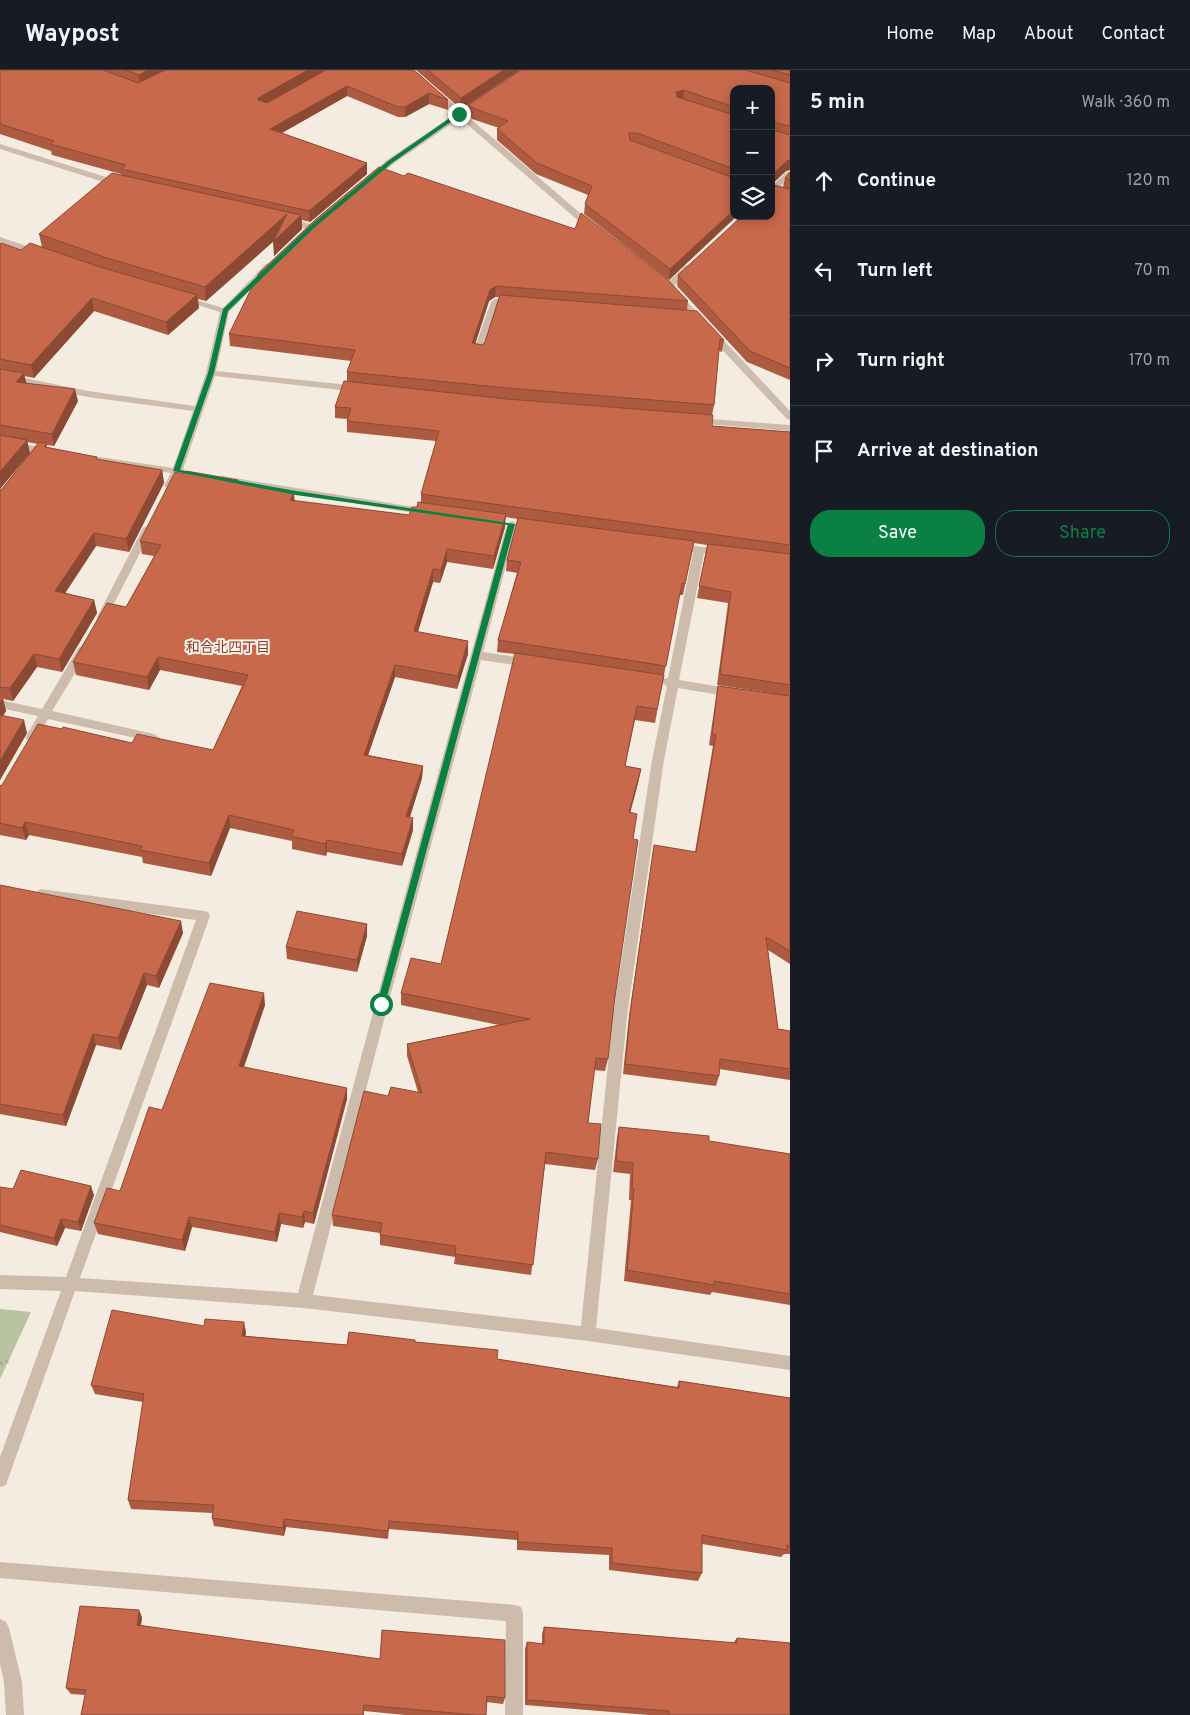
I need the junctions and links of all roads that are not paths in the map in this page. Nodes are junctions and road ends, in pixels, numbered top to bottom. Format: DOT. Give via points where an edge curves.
graph roads {
  1 [pos="430,89"];
  2 [pos="489,95"];
  3 [pos="459,114"];
  4 [pos="0,146"];
  5 [pos="790,174"];
  6 [pos="129,186"];
  7 [pos="363,186"];
  8 [pos="776,191"];
  9 [pos="273,218"];
  10 [pos="312,227"];
  11 [pos="602,235"];
  12 [pos="0,240"];
  13 [pos="50,257"];
  14 [pos="278,258"];
  15 [pos="696,261"];
  16 [pos="170,295"];
  17 [pos="524,305"];
  18 [pos="225,311"];
  19 [pos="478,353"];
  20 [pos="211,373"];
  21 [pos="0,376"];
  22 [pos="368,390"];
  23 [pos="199,409"];
  24 [pos="790,418"];
  25 [pos="682,420"];
  26 [pos="790,428"];
  27 [pos="0,442"];
  28 [pos="59,453"];
  29 [pos="78,456"];
  30 [pos="177,471"];
  31 [pos="195,475"];
  32 [pos="213,478"];
  33 [pos="163,498"];
  34 [pos="434,512"];
  35 [pos="154,515"];
  36 [pos="512,524"];
  37 [pos="662,545"];
  38 [pos="699,550"];
  39 [pos="736,554"];
  40 [pos="476,655"];
  41 [pos="545,665"];
  42 [pos="653,680"];
  43 [pos="673,683"];
  44 [pos="741,694"];
  45 [pos="0,704"];
  46 [pos="45,714"];
  47 [pos="170,741"];
  48 [pos="27,746"];
  49 [pos="29,893"];
  50 [pos="0,1282"];
  51 [pos="70,1284"];
  52 [pos="304,1301"];
  53 [pos="588,1334"];
  54 [pos="790,1363"];
  55 [pos="0,1479"];
  56 [pos="0,1570"];
  57 [pos="0,1628"];
  58 [pos="15,1715"];
  59 [pos="514,1715"];
  1 -- 3 [label="street"];
  2 -- 3 [label="street"];
  3 -- 7 [label="street" via="390,162"];
  3 -- 11 [label="street"];
  4 -- 6 [label="street"];
  5 -- 8 [label="street"];
  9 -- 10 [label="street"];
  12 -- 13 [label="street"];
  14 -- 18 [label="street"];
  15 -- 24 [label="street" via="665,283 692,317"];
  16 -- 18 [label="street"];
  17 -- 19 [label="street" via="496,302"];
  18 -- 20 [label="street"];
  20 -- 22 [label="street"];
  20 -- 23 [label="street"];
  21 -- 23 [label="street" via="88,394"];
  23 -- 30 [label="street"];
  25 -- 26 [label="street"];
  27 -- 28 [label="street" via="36,454"];
  29 -- 30 [label="street"];
  30 -- 31 [label="street"];
  30 -- 33 [label="street"];
  32 -- 34 [label="street"];
  35 -- 46 [label="street" via="93,633"];
  36 -- 40 [label="street"];
  37 -- 38 [label="street"];
  38 -- 39 [label="street"];
  38 -- 43 [label="street"];
  40 -- 41 [label="street"];
  40 -- 52 [label="street"];
  42 -- 43 [label="street"];
  43 -- 44 [label="street"];
  43 -- 53 [label="street" via="658,760 620,1016"];
  45 -- 46 [label="street"];
  46 -- 47 [label="street"];
  46 -- 48 [label="street"];
  49 -- 51 [label="street" via="204,916"];
  50 -- 51 [label="street"];
  51 -- 52 [label="street"];
  51 -- 55 [label="street"];
  52 -- 53 [label="street"];
  53 -- 54 [label="street"];
  56 -- 59 [label="street" via="515,1613"];
  57 -- 58 [label="street" via="13,1682"];
}
